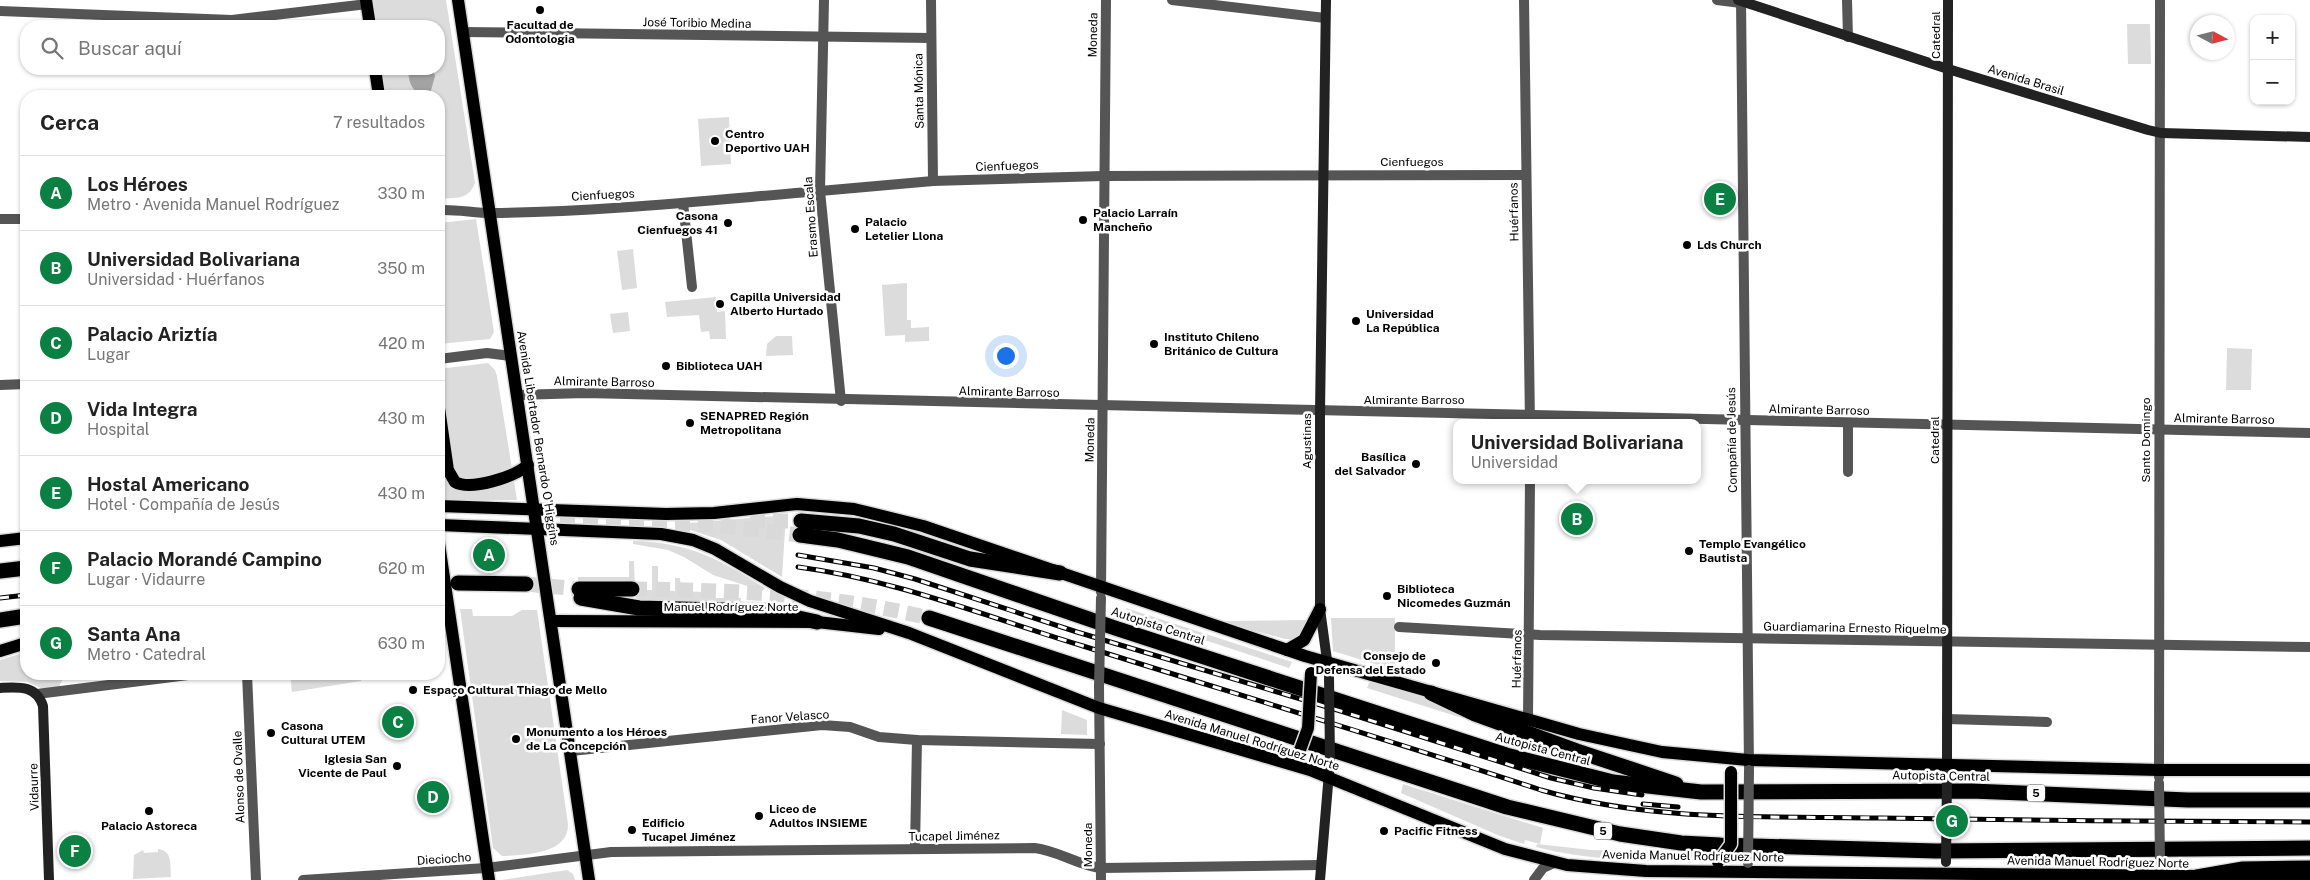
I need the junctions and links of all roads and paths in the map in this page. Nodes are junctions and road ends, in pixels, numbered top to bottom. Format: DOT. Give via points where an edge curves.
graph roads {
  1 [pos="458,0"];
  2 [pos="824,0"];
  3 [pos="931,0"];
  4 [pos="1106,0"];
  5 [pos="1172,0"];
  6 [pos="1326,0"];
  7 [pos="1524,0"];
  8 [pos="1717,0"];
  9 [pos="1847,0"];
  10 [pos="1948,0"];
  11 [pos="2160,0"];
  12 [pos="1740,1"];
  13 [pos="366,2"];
  14 [pos="0,11"];
  15 [pos="1325,18"];
  16 [pos="369,20"];
  17 [pos="462,32"];
  18 [pos="823,37"];
  19 [pos="1848,37"];
  20 [pos="931,38"];
  21 [pos="1948,69"];
  22 [pos="376,75"];
  23 [pos="378,90"];
  24 [pos="2161,133"];
  25 [pos="2310,137"];
  26 [pos="1323,175"];
  27 [pos="1526,175"];
  28 [pos="1103,176"];
  29 [pos="933,181"];
  30 [pos="820,191"];
  31 [pos="683,203"];
  32 [pos="445,210"];
  33 [pos="490,213"];
  34 [pos="20,219"];
  35 [pos="0,220"];
  36 [pos="692,287"];
  37 [pos="512,356"];
  38 [pos="445,359"];
  39 [pos="20,384"];
  40 [pos="0,385"];
  41 [pos="517,395"];
  42 [pos="841,401"];
  43 [pos="1103,407"];
  44 [pos="1320,412"];
  45 [pos="1530,418"];
  46 [pos="1601,419"];
  47 [pos="1701,420"];
  48 [pos="1744,421"];
  49 [pos="1848,423"];
  50 [pos="1948,425"];
  51 [pos="2158,430"];
  52 [pos="2310,433"];
  53 [pos="445,449"];
  54 [pos="528,465"];
  55 [pos="1848,472"];
  56 [pos="1530,484"];
  57 [pos="445,506"];
  58 [pos="535,509"];
  59 [pos="445,525"];
  60 [pos="538,529"];
  61 [pos="20,539"];
  62 [pos="0,541"];
  63 [pos="20,569"];
  64 [pos="0,571"];
  65 [pos="1060,573"];
  66 [pos="458,583"];
  67 [pos="445,584"];
  68 [pos="526,584"];
  69 [pos="632,589"];
  70 [pos="1101,593"];
  71 [pos="1320,609"];
  72 [pos="20,617"];
  73 [pos="929,618"];
  74 [pos="0,620"];
  75 [pos="552,620"];
  76 [pos="817,622"];
  77 [pos="1399,627"];
  78 [pos="908,633"];
  79 [pos="1530,635"];
  80 [pos="1747,639"];
  81 [pos="1947,642"];
  82 [pos="20,645"];
  83 [pos="2160,646"];
  84 [pos="2310,647"];
  85 [pos="1287,650"];
  86 [pos="0,651"];
  87 [pos="1305,656"];
  88 [pos="1328,669"];
  89 [pos="148,680"];
  90 [pos="247,680"];
  91 [pos="0,688"];
  92 [pos="1431,693"];
  93 [pos="37,694"];
  94 [pos="1099,708"];
  95 [pos="1528,719"];
  96 [pos="1947,719"];
  97 [pos="2046,722"];
  98 [pos="917,740"];
  99 [pos="1100,744"];
  100 [pos="571,751"];
  101 [pos="1722,758"];
  102 [pos="1284,762"];
  103 [pos="1749,765"];
  104 [pos="1947,769"];
  105 [pos="2159,770"];
  106 [pos="2310,770"];
  107 [pos="1329,778"];
  108 [pos="1701,792"];
  109 [pos="2310,800"];
  110 [pos="2310,848"];
  111 [pos="915,849"];
  112 [pos="586,854"];
  113 [pos="1554,863"];
  114 [pos="1320,865"];
  115 [pos="1101,868"];
  116 [pos="2310,868"];
  117 [pos="1748,871"];
  118 [pos="1946,871"];
  119 [pos="1709,872"];
  120 [pos="488,874"];
  121 [pos="2198,877"];
  122 [pos="2310,877"];
  123 [pos="2161,878"];
  124 [pos="49,880"];
  125 [pos="256,880"];
  126 [pos="304,880"];
  127 [pos="589,880"];
  128 [pos="1101,880"];
  129 [pos="1320,880"];
  130 [pos="1534,880"];
  1 -- 17 [label="main road, Avenida Libertador Bernardo O'Higgins"];
  2 -- 18 [label="street, Erasmo Escala"];
  3 -- 20 [label="street, Santa Mónica"];
  4 -- 28 [label="street, Moneda"];
  5 -- 15 [label="street"];
  6 -- 15 [label="main road, Agustinas"];
  7 -- 27 [label="street, Huérfanos"];
  8 -- 12 [label="street, Avenida Brasil"];
  9 -- 19 [label="street"];
  10 -- 21 [label="main road, Catedral"];
  11 -- 24 [label="street, Santo Domingo"];
  12 -- 19 [label="main road, Avenida Brasil"];
  12 -- 48 [label="street, Compañía de Jesús"];
  13 -- 14 [label="street" via="232,20"];
  13 -- 16 [label="main road"];
  15 -- 26 [label="main road, Agustinas"];
  17 -- 18 [label="street, José Toribio Medina"];
  17 -- 33 [label="main road, Avenida Libertador Bernardo O'Higgins"];
  18 -- 20 [label="street, José Toribio Medina"];
  18 -- 30 [label="street, Erasmo Escala"];
  19 -- 21 [label="main road, Avenida Brasil"];
  20 -- 29 [label="street, Santa Mónica"];
  21 -- 24 [label="main road, Avenida Brasil"];
  21 -- 50 [label="main road, Catedral"];
  22 -- 23 [label="main road"];
  24 -- 25 [label="main road, Avenida Brasil"];
  24 -- 51 [label="street, Santo Domingo"];
  26 -- 27 [label="street, Cienfuegos"];
  26 -- 28 [label="street, Cienfuegos"];
  26 -- 44 [label="main road, Agustinas"];
  27 -- 45 [label="street, Huérfanos"];
  28 -- 29 [label="street, Cienfuegos"];
  28 -- 43 [label="street, Moneda"];
  29 -- 30 [label="street, Cienfuegos"];
  30 -- 31 [label="street, Cienfuegos"];
  30 -- 42 [label="street, Erasmo Escala"];
  31 -- 33 [label="street, Cienfuegos"];
  31 -- 36 [label="street"];
  32 -- 33 [label="street, Cienfuegos"];
  33 -- 37 [label="main road, Avenida Libertador Bernardo O'Higgins"];
  34 -- 35 [label="street"];
  37 -- 38 [label="street" via="487,353"];
  37 -- 41 [label="main road, Avenida Libertador Bernardo O'Higgins"];
  39 -- 40 [label="street"];
  41 -- 42 [label="street, Almirante Barroso"];
  41 -- 54 [label="main road, Avenida Libertador Bernardo O'Higgins"];
  42 -- 43 [label="street, Almirante Barroso"];
  43 -- 44 [label="street, Almirante Barroso"];
  43 -- 70 [label="street, Moneda"];
  44 -- 45 [label="street, Almirante Barroso"];
  44 -- 71 [label="main road, Agustinas"];
  45 -- 46 [label="street, Almirante Barroso"];
  47 -- 48 [label="street, Almirante Barroso"];
  48 -- 49 [label="street, Almirante Barroso"];
  48 -- 80 [label="street, Compañía de Jesús"];
  49 -- 50 [label="street, Almirante Barroso"];
  49 -- 55 [label="street"];
  50 -- 51 [label="street, Almirante Barroso"];
  50 -- 81 [label="main road, Catedral"];
  51 -- 52 [label="street, Almirante Barroso"];
  51 -- 83 [label="street, Santo Domingo"];
  53 -- 54 [label="main road" via="448,470 455,482 465,485 514,475"];
  54 -- 58 [label="main road, Avenida Libertador Bernardo O'Higgins"];
  56 -- 79 [label="street, Huérfanos"];
  57 -- 58 [label="main road"];
  58 -- 60 [label="main road, Avenida Libertador Bernardo O'Higgins"];
  58 -- 65 [label="main road" via="674,514 793,504 842,507 908,522"];
  59 -- 60 [label="main road, Avenida Manuel Rodríguez Norte"];
  60 -- 75 [label="main road, Avenida Libertador Bernardo O'Higgins"];
  60 -- 78 [label="main road, Avenida Manuel Rodríguez Norte" via="661,534 693,540 720,551 810,601"];
  61 -- 62 [label="main road"];
  63 -- 64 [label="highway"];
  65 -- 70 [label="main road"];
  65 -- 108 [label="highway, Autopista Central / 5" via="990,564 858,526 801,528 908,557 1506,755 1613,782"];
  66 -- 68 [label="highway"];
  67 -- 120 [label="main road"];
  69 -- 76 [label="highway" via="580,594 639,608 758,610"];
  70 -- 85 [label="main road"];
  70 -- 94 [label="street, Moneda, bridge"];
  71 -- 85 [label="main road" via="1304,640"];
  71 -- 88 [label="main road, Agustinas"];
  72 -- 74 [label="highway"];
  73 -- 110 [label="highway, 5" via="1507,807 1652,839 1720,845 1926,851"];
  75 -- 76 [label="main road, Manuel Rodríguez Norte"];
  75 -- 100 [label="main road, Avenida Libertador Bernardo O'Higgins"];
  76 -- 78 [label="main road, Manuel Rodríguez Norte"];
  77 -- 79 [label="street, Guardiamarina Ernesto Riquelme"];
  78 -- 94 [label="main road, Avenida Manuel Rodríguez Norte"];
  79 -- 80 [label="street, Guardiamarina Ernesto Riquelme"];
  79 -- 95 [label="street, Huérfanos"];
  80 -- 81 [label="street, Guardiamarina Ernesto Riquelme"];
  80 -- 103 [label="street, Compañía de Jesús"];
  81 -- 83 [label="street, Guardiamarina Ernesto Riquelme"];
  81 -- 96 [label="main road, Catedral"];
  82 -- 86 [label="main road"];
  83 -- 84 [label="street, Guardiamarina Ernesto Riquelme"];
  83 -- 105 [label="street, Santo Domingo"];
  85 -- 87 [label="main road"];
  87 -- 88 [label="main road"];
  87 -- 102 [label="main road, bridge" via="1311,673 1307,736 1300,750"];
  88 -- 92 [label="main road"];
  88 -- 107 [label="main road, Agustinas, bridge"];
  89 -- 93 [label="street"];
  90 -- 125 [label="street, Alonso de Ovalle"];
  91 -- 93 [label="main road" via="23,687"];
  92 -- 95 [label="main road"];
  92 -- 108 [label="highway" via="1458,707 1536,736"];
  93 -- 124 [label="main road, Vidaurre" via="44,712"];
  94 -- 99 [label="street, Moneda"];
  94 -- 102 [label="main road, Avenida Manuel Rodríguez Norte"];
  95 -- 101 [label="main road" via="1634,747"];
  96 -- 97 [label="street"];
  96 -- 104 [label="main road, Catedral"];
  98 -- 99 [label="street, Fanor Velasco"];
  98 -- 100 [label="street, Fanor Velasco" via="879,737 850,727 822,725"];
  98 -- 111 [label="street"];
  99 -- 115 [label="street, Moneda"];
  100 -- 112 [label="main road, Avenida Libertador Bernardo O'Higgins"];
  101 -- 103 [label="main road"];
  101 -- 119 [label="main road, bridge" via="1732,772 1731,844"];
  102 -- 107 [label="main road, Avenida Manuel Rodríguez Norte"];
  103 -- 104 [label="main road"];
  103 -- 117 [label="street, Compañía de Jesús, bridge"];
  104 -- 105 [label="main road"];
  104 -- 118 [label="main road, Catedral, bridge"];
  105 -- 106 [label="main road"];
  105 -- 123 [label="street, Santo Domingo, bridge"];
  107 -- 113 [label="main road, Avenida Manuel Rodríguez Norte" via="1505,849"];
  107 -- 114 [label="main road, Agustinas"];
  108 -- 109 [label="highway, Autopista Central / 5" via="1971,790 2188,800"];
  111 -- 112 [label="street, Tucapel Jiménez"];
  111 -- 115 [label="street, Tucapel Jiménez" via="1036,848 1053,851 1084,866"];
  112 -- 120 [label="street, Dieciocho"];
  112 -- 127 [label="main road, Avenida Libertador Bernardo O'Higgins"];
  113 -- 119 [label="main road, Avenida Manuel Rodríguez Norte" via="1625,871"];
  113 -- 130 [label="street" via="1543,868"];
  114 -- 115 [label="street, Tucapel Jiménez"];
  114 -- 129 [label="main road, Agustinas"];
  115 -- 128 [label="street, Moneda"];
  116 -- 121 [label="highway" via="2243,868"];
  117 -- 118 [label="main road, Avenida Manuel Rodríguez Norte"];
  117 -- 119 [label="main road, Avenida Manuel Rodríguez Norte"];
  118 -- 123 [label="main road, Avenida Manuel Rodríguez Norte"];
  120 -- 126 [label="street, Dieciocho"];
  121 -- 122 [label="main road, Avenida Manuel Rodríguez Norte"];
  121 -- 123 [label="main road, Avenida Manuel Rodríguez Norte"];
}
